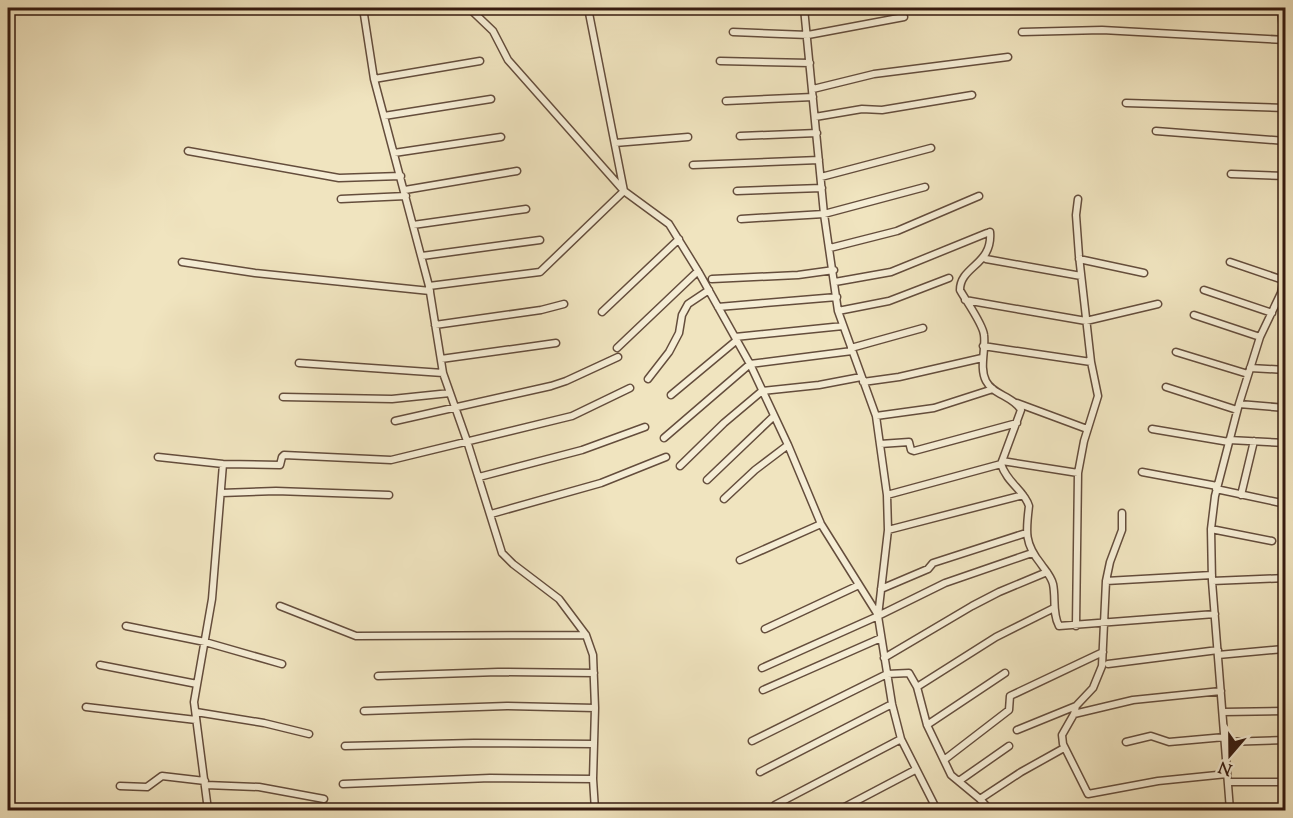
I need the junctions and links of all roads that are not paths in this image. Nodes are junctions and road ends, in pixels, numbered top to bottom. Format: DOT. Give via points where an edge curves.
graph roads {
  1 [pos="363,8"];
  2 [pos="469,8"];
  3 [pos="588,8"];
  4 [pos="804,8"];
  5 [pos="1281,8"];
  6 [pos="904,16"];
  7 [pos="1022,32"];
  8 [pos="733,33"];
  9 [pos="808,35"];
  10 [pos="1285,40"];
  11 [pos="1008,57"];
  12 [pos="480,61"];
  13 [pos="720,61"];
  14 [pos="810,63"];
  15 [pos="374,79"];
  16 [pos="813,89"];
  17 [pos="972,95"];
  18 [pos="813,97"];
  19 [pos="491,99"];
  20 [pos="726,101"];
  21 [pos="1126,103"];
  22 [pos="1286,108"];
  23 [pos="384,116"];
  24 [pos="815,117"];
  25 [pos="1156,131"];
  26 [pos="817,133"];
  27 [pos="740,135"];
  28 [pos="501,137"];
  29 [pos="688,137"];
  30 [pos="1286,141"];
  31 [pos="615,143"];
  32 [pos="931,148"];
  33 [pos="188,151"];
  34 [pos="394,153"];
  35 [pos="819,160"];
  36 [pos="693,165"];
  37 [pos="517,171"];
  38 [pos="1232,174"];
  39 [pos="401,176"];
  40 [pos="1286,176"];
  41 [pos="821,177"];
  42 [pos="925,187"];
  43 [pos="822,188"];
  44 [pos="624,191"];
  45 [pos="737,192"];
  46 [pos="405,193"];
  47 [pos="978,196"];
  48 [pos="341,199"];
  49 [pos="1077,199"];
  50 [pos="526,209"];
  51 [pos="824,214"];
  52 [pos="741,219"];
  53 [pos="413,225"];
  54 [pos="679,239"];
  55 [pos="540,240"];
  56 [pos="830,248"];
  57 [pos="422,256"];
  58 [pos="986,259"];
  59 [pos="1079,259"];
  60 [pos="182,262"];
  61 [pos="1230,262"];
  62 [pos="1286,266"];
  63 [pos="834,270"];
  64 [pos="698,271"];
  65 [pos="1144,273"];
  66 [pos="1081,276"];
  67 [pos="712,279"];
  68 [pos="950,279"];
  69 [pos="1283,280"];
  70 [pos="835,282"];
  71 [pos="430,289"];
  72 [pos="709,290"];
  73 [pos="1204,290"];
  74 [pos="837,297"];
  75 [pos="965,300"];
  76 [pos="564,304"];
  77 [pos="1158,304"];
  78 [pos="1277,304"];
  79 [pos="1286,304"];
  80 [pos="718,307"];
  81 [pos="838,311"];
  82 [pos="602,312"];
  83 [pos="1272,313"];
  84 [pos="1194,315"];
  85 [pos="1086,321"];
  86 [pos="435,325"];
  87 [pos="843,326"];
  88 [pos="923,328"];
  89 [pos="1260,337"];
  90 [pos="736,339"];
  91 [pos="556,343"];
  92 [pos="983,346"];
  93 [pos="616,348"];
  94 [pos="851,350"];
  95 [pos="1176,352"];
  96 [pos="618,357"];
  97 [pos="982,358"];
  98 [pos="441,359"];
  99 [pos="1091,362"];
  100 [pos="299,363"];
  101 [pos="750,364"];
  102 [pos="1286,370"];
  103 [pos="1249,371"];
  104 [pos="443,373"];
  105 [pos="648,379"];
  106 [pos="862,379"];
  107 [pos="1166,387"];
  108 [pos="630,388"];
  109 [pos="993,389"];
  110 [pos="762,391"];
  111 [pos="450,393"];
  112 [pos="671,395"];
  113 [pos="283,398"];
  114 [pos="1017,403"];
  115 [pos="1238,407"];
  116 [pos="456,408"];
  117 [pos="1286,408"];
  118 [pos="774,416"];
  119 [pos="876,416"];
  120 [pos="395,421"];
  121 [pos="1017,423"];
  122 [pos="645,427"];
  123 [pos="1087,429"];
  124 [pos="1152,429"];
  125 [pos="664,438"];
  126 [pos="467,441"];
  127 [pos="1229,441"];
  128 [pos="1254,441"];
  129 [pos="1286,443"];
  130 [pos="880,444"];
  131 [pos="788,445"];
  132 [pos="158,457"];
  133 [pos="666,457"];
  134 [pos="1002,462"];
  135 [pos="223,464"];
  136 [pos="681,466"];
  137 [pos="1078,472"];
  138 [pos="1142,472"];
  139 [pos="479,477"];
  140 [pos="707,480"];
  141 [pos="1217,488"];
  142 [pos="221,493"];
  143 [pos="389,495"];
  144 [pos="888,495"];
  145 [pos="1023,495"];
  146 [pos="1241,495"];
  147 [pos="724,499"];
  148 [pos="1286,504"];
  149 [pos="1122,513"];
  150 [pos="491,514"];
  151 [pos="821,524"];
  152 [pos="1211,529"];
  153 [pos="888,530"];
  154 [pos="1026,533"];
  155 [pos="1272,541"];
  156 [pos="1032,553"];
  157 [pos="740,560"];
  158 [pos="1047,572"];
  159 [pos="1212,578"];
  160 [pos="1286,578"];
  161 [pos="1106,580"];
  162 [pos="859,585"];
  163 [pos="881,589"];
  164 [pos="280,606"];
  165 [pos="1054,608"];
  166 [pos="1215,614"];
  167 [pos="878,616"];
  168 [pos="1105,623"];
  169 [pos="126,626"];
  170 [pos="1077,626"];
  171 [pos="765,629"];
  172 [pos="586,635"];
  173 [pos="881,638"];
  174 [pos="205,642"];
  175 [pos="1284,649"];
  176 [pos="1103,652"];
  177 [pos="1218,652"];
  178 [pos="884,658"];
  179 [pos="1108,663"];
  180 [pos="282,664"];
  181 [pos="100,665"];
  182 [pos="762,668"];
  183 [pos="594,673"];
  184 [pos="1005,673"];
  185 [pos="887,674"];
  186 [pos="378,676"];
  187 [pos="197,684"];
  188 [pos="917,687"];
  189 [pos="763,690"];
  190 [pos="1221,691"];
  191 [pos="892,704"];
  192 [pos="1076,706"];
  193 [pos="86,707"];
  194 [pos="595,708"];
  195 [pos="364,711"];
  196 [pos="1286,711"];
  197 [pos="1223,712"];
  198 [pos="1074,714"];
  199 [pos="196,716"];
  200 [pos="927,725"];
  201 [pos="1017,730"];
  202 [pos="309,734"];
  203 [pos="900,739"];
  204 [pos="1225,739"];
  205 [pos="1286,740"];
  206 [pos="752,741"];
  207 [pos="1126,742"];
  208 [pos="593,744"];
  209 [pos="345,746"];
  210 [pos="1010,746"];
  211 [pos="1064,747"];
  212 [pos="944,760"];
  213 [pos="915,770"];
  214 [pos="760,772"];
  215 [pos="1227,774"];
  216 [pos="593,780"];
  217 [pos="959,781"];
  218 [pos="1228,782"];
  219 [pos="1286,782"];
  220 [pos="205,783"];
  221 [pos="343,784"];
  222 [pos="120,786"];
  223 [pos="324,799"];
  224 [pos="980,799"];
  225 [pos="775,805"];
  226 [pos="117,808"];
  227 [pos="142,810"];
  228 [pos="208,810"];
  229 [pos="595,810"];
  230 [pos="839,810"];
  231 [pos="937,810"];
  232 [pos="990,810"];
  233 [pos="1230,810"];
  1 -- 15 [label="street"];
  2 -- 44 [label="street" via="493,31 508,60"];
  3 -- 31 [label="street"];
  4 -- 9 [label="street"];
  5 -- 10 [label="street"];
  6 -- 9 [label="street"];
  7 -- 10 [label="street" via="1102,30"];
  8 -- 9 [label="street"];
  9 -- 14 [label="street"];
  11 -- 16 [label="street" via="874,74"];
  12 -- 15 [label="street"];
  13 -- 14 [label="street"];
  14 -- 16 [label="street"];
  15 -- 23 [label="street"];
  16 -- 18 [label="street"];
  17 -- 24 [label="street"];
  18 -- 20 [label="street"];
  18 -- 24 [label="street"];
  19 -- 23 [label="street"];
  21 -- 22 [label="street"];
  23 -- 34 [label="street"];
  24 -- 26 [label="street"];
  25 -- 30 [label="street"];
  26 -- 27 [label="street"];
  26 -- 35 [label="street"];
  28 -- 34 [label="street"];
  29 -- 31 [label="street"];
  31 -- 44 [label="street"];
  32 -- 41 [label="street"];
  33 -- 39 [label="street" via="339,178"];
  34 -- 39 [label="street"];
  35 -- 36 [label="street"];
  35 -- 41 [label="street"];
  37 -- 46 [label="street"];
  38 -- 40 [label="street"];
  39 -- 46 [label="street"];
  41 -- 43 [label="street"];
  42 -- 51 [label="street"];
  43 -- 45 [label="street"];
  43 -- 51 [label="street"];
  44 -- 54 [label="street" via="669,224"];
  44 -- 71 [label="street" via="540,272"];
  46 -- 48 [label="street"];
  46 -- 53 [label="street"];
  47 -- 56 [label="street" via="897,231"];
  49 -- 59 [label="street"];
  50 -- 53 [label="street"];
  51 -- 52 [label="street"];
  51 -- 56 [label="street"];
  53 -- 57 [label="street"];
  54 -- 64 [label="street"];
  54 -- 82 [label="street"];
  55 -- 57 [label="street"];
  56 -- 63 [label="street"];
  57 -- 71 [label="street"];
  58 -- 66 [label="street"];
  59 -- 65 [label="street"];
  59 -- 66 [label="street"];
  60 -- 71 [label="street" via="255,273"];
  61 -- 69 [label="street"];
  62 -- 69 [label="street"];
  63 -- 67 [label="street"];
  63 -- 70 [label="street"];
  64 -- 72 [label="street"];
  64 -- 93 [label="street"];
  66 -- 85 [label="street"];
  68 -- 81 [label="street" via="889,301"];
  69 -- 78 [label="street"];
  70 -- 74 [label="street"];
  70 -- 75 [label="street" via="891,272 989,233 987,253 960,284"];
  71 -- 86 [label="street"];
  72 -- 80 [label="street"];
  72 -- 105 [label="street" via="688,304 669,352"];
  73 -- 83 [label="street"];
  74 -- 80 [label="street"];
  74 -- 81 [label="street"];
  75 -- 85 [label="street"];
  75 -- 92 [label="street" via="984,331"];
  76 -- 86 [label="street"];
  77 -- 85 [label="street"];
  78 -- 79 [label="street"];
  78 -- 83 [label="street"];
  80 -- 90 [label="street"];
  81 -- 87 [label="street"];
  83 -- 89 [label="street"];
  84 -- 89 [label="street"];
  85 -- 99 [label="street"];
  86 -- 98 [label="street"];
  87 -- 90 [label="street"];
  87 -- 94 [label="street"];
  88 -- 94 [label="street"];
  89 -- 103 [label="street"];
  90 -- 101 [label="street"];
  90 -- 112 [label="street"];
  91 -- 98 [label="street"];
  92 -- 97 [label="street"];
  92 -- 99 [label="street"];
  94 -- 101 [label="street"];
  94 -- 106 [label="street"];
  95 -- 103 [label="street"];
  96 -- 116 [label="street" via="551,386"];
  97 -- 106 [label="street" via="899,377"];
  97 -- 109 [label="street" via="986,381"];
  98 -- 104 [label="street"];
  99 -- 123 [label="street" via="1098,396"];
  100 -- 104 [label="street"];
  101 -- 110 [label="street"];
  101 -- 125 [label="street"];
  102 -- 103 [label="street"];
  103 -- 115 [label="street"];
  104 -- 111 [label="street"];
  106 -- 110 [label="street"];
  106 -- 119 [label="street"];
  107 -- 115 [label="street"];
  108 -- 126 [label="street" via="572,416"];
  109 -- 114 [label="street"];
  109 -- 119 [label="street" via="934,408"];
  110 -- 118 [label="street"];
  110 -- 136 [label="street"];
  111 -- 113 [label="street" via="392,399"];
  111 -- 116 [label="street"];
  114 -- 121 [label="street" via="1021,410"];
  114 -- 123 [label="street"];
  115 -- 117 [label="street"];
  115 -- 127 [label="street"];
  116 -- 120 [label="street"];
  116 -- 126 [label="street"];
  118 -- 131 [label="street"];
  118 -- 140 [label="street"];
  119 -- 130 [label="street"];
  121 -- 130 [label="street" via="914,451 909,442"];
  121 -- 134 [label="street"];
  122 -- 139 [label="street" via="582,450"];
  123 -- 137 [label="street"];
  124 -- 127 [label="street"];
  126 -- 135 [label="street" via="391,460 284,455 280,465"];
  126 -- 139 [label="street"];
  127 -- 128 [label="street"];
  127 -- 141 [label="street"];
  128 -- 129 [label="street"];
  128 -- 146 [label="street"];
  130 -- 144 [label="street"];
  131 -- 147 [label="street"];
  131 -- 151 [label="street"];
  132 -- 135 [label="street"];
  133 -- 150 [label="street" via="601,483"];
  134 -- 137 [label="street"];
  134 -- 144 [label="street"];
  134 -- 145 [label="street" via="1010,482"];
  135 -- 142 [label="street"];
  137 -- 170 [label="street"];
  138 -- 141 [label="street"];
  139 -- 150 [label="street"];
  141 -- 146 [label="street"];
  141 -- 152 [label="street"];
  142 -- 143 [label="street"];
  142 -- 174 [label="street"];
  144 -- 153 [label="street"];
  145 -- 153 [label="street"];
  145 -- 154 [label="street" via="1029,506"];
  146 -- 148 [label="street"];
  149 -- 161 [label="street" via="1122,530"];
  150 -- 172 [label="street" via="505,558 559,599"];
  151 -- 157 [label="street"];
  151 -- 162 [label="street"];
  152 -- 155 [label="street"];
  152 -- 159 [label="street"];
  153 -- 163 [label="street"];
  154 -- 156 [label="street"];
  154 -- 163 [label="street" via="933,563"];
  156 -- 158 [label="street"];
  156 -- 167 [label="street" via="945,583"];
  158 -- 165 [label="street" via="1053,584"];
  158 -- 178 [label="street" via="972,606"];
  159 -- 160 [label="street"];
  159 -- 161 [label="street"];
  159 -- 166 [label="street"];
  161 -- 168 [label="street"];
  162 -- 167 [label="street"];
  162 -- 171 [label="street"];
  163 -- 167 [label="street"];
  164 -- 172 [label="street" via="356,636"];
  165 -- 170 [label="street" via="1059,626"];
  165 -- 188 [label="street"];
  166 -- 168 [label="street"];
  166 -- 177 [label="street"];
  167 -- 173 [label="street"];
  167 -- 182 [label="street"];
  168 -- 170 [label="street"];
  168 -- 176 [label="street"];
  169 -- 174 [label="street"];
  172 -- 183 [label="street"];
  173 -- 178 [label="street"];
  173 -- 189 [label="street"];
  174 -- 180 [label="street"];
  174 -- 187 [label="street"];
  175 -- 177 [label="street"];
  176 -- 192 [label="street" via="1093,688"];
  176 -- 212 [label="street" via="1010,696 1009,710"];
  177 -- 179 [label="street"];
  177 -- 190 [label="street"];
  178 -- 185 [label="street"];
  181 -- 187 [label="street"];
  183 -- 186 [label="street"];
  183 -- 194 [label="street"];
  184 -- 200 [label="street"];
  185 -- 188 [label="street" via="909,673"];
  185 -- 191 [label="street"];
  185 -- 206 [label="street"];
  187 -- 199 [label="street"];
  188 -- 200 [label="street"];
  190 -- 197 [label="street"];
  190 -- 198 [label="street" via="1133,700"];
  191 -- 203 [label="street"];
  191 -- 214 [label="street"];
  192 -- 198 [label="street"];
  192 -- 201 [label="street"];
  193 -- 199 [label="street"];
  194 -- 195 [label="street" via="507,706"];
  194 -- 208 [label="street"];
  196 -- 197 [label="street"];
  197 -- 204 [label="street"];
  198 -- 211 [label="street" via="1062,735"];
  199 -- 202 [label="street" via="264,723"];
  199 -- 220 [label="street"];
  200 -- 212 [label="street"];
  203 -- 213 [label="street"];
  203 -- 225 [label="street"];
  204 -- 205 [label="street"];
  204 -- 207 [label="street" via="1169,742 1151,736"];
  204 -- 215 [label="street"];
  208 -- 209 [label="street"];
  208 -- 216 [label="street"];
  210 -- 217 [label="street"];
  211 -- 215 [label="street" via="1088,794"];
  211 -- 224 [label="street"];
  212 -- 217 [label="street" via="951,775"];
  213 -- 230 [label="street"];
  213 -- 231 [label="street"];
  215 -- 218 [label="street"];
  216 -- 221 [label="street" via="490,778"];
  216 -- 229 [label="street"];
  217 -- 224 [label="street"];
  218 -- 219 [label="street"];
  218 -- 233 [label="street"];
  220 -- 222 [label="street" via="162,776 147,787"];
  220 -- 223 [label="street" via="259,787"];
  220 -- 228 [label="street"];
  224 -- 232 [label="street"];
  226 -- 227 [label="street"];
}
